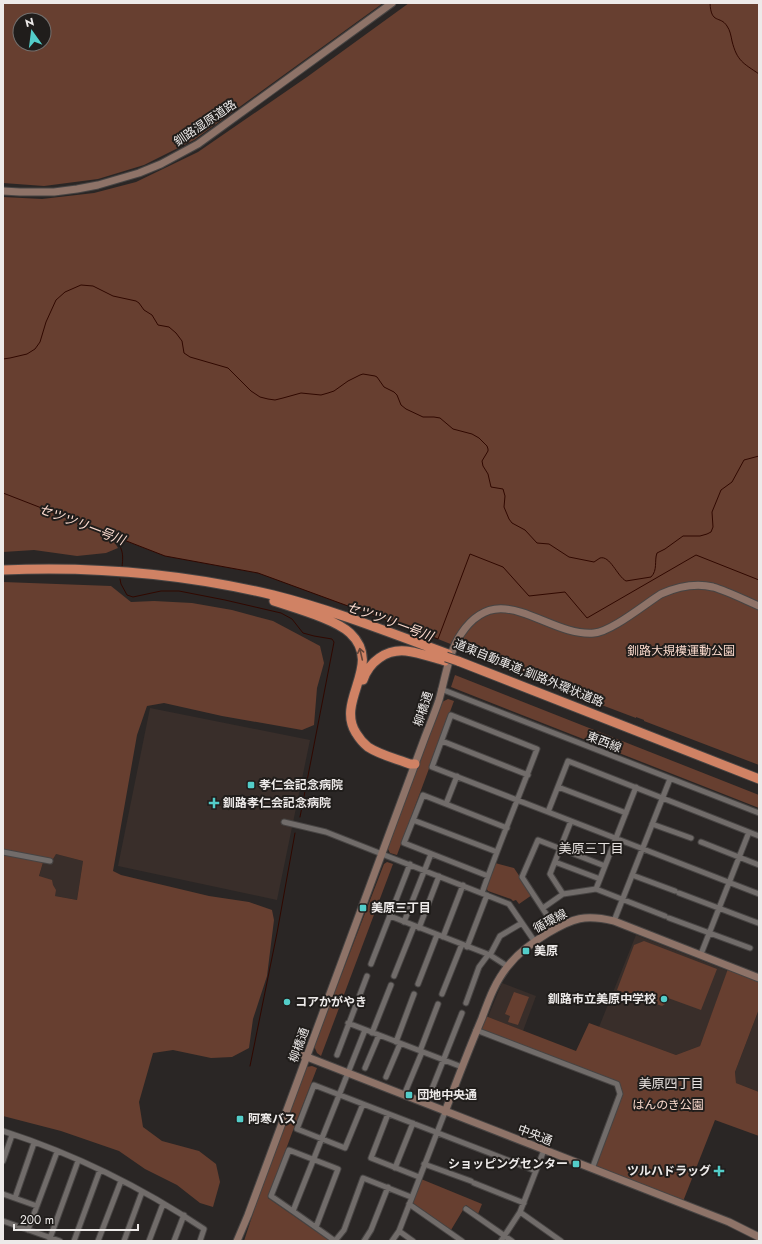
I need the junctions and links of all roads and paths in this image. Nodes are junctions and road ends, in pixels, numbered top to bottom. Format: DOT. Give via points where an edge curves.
graph roads {
  1 [pos="392,3"];
  2 [pos="3,191"];
  3 [pos="3,570"];
  4 [pos="3,574"];
  5 [pos="272,600"];
  6 [pos="759,606"];
  7 [pos="447,657"];
  8 [pos="457,661"];
  9 [pos="441,689"];
  10 [pos="442,741"];
  11 [pos="412,763"];
  12 [pos="528,775"];
  13 [pos="457,776"];
  14 [pos="759,776"];
  15 [pos="670,779"];
  16 [pos="759,779"];
  17 [pos="558,787"];
  18 [pos="636,788"];
  19 [pos="662,798"];
  20 [pos="518,800"];
  21 [pos="446,804"];
  22 [pos="548,812"];
  23 [pos="626,813"];
  24 [pos="759,813"];
  25 [pos="413,820"];
  26 [pos="571,821"];
  27 [pos="284,822"];
  28 [pos="652,824"];
  29 [pos="507,828"];
  30 [pos="749,832"];
  31 [pos="759,836"];
  32 [pos="616,838"];
  33 [pos="691,838"];
  34 [pos="701,842"];
  35 [pos="560,849"];
  36 [pos="642,849"];
  37 [pos="3,852"];
  38 [pos="497,852"];
  39 [pos="379,853"];
  40 [pos="431,854"];
  41 [pos="739,857"];
  42 [pos="50,861"];
  43 [pos="555,862"];
  44 [pos="410,864"];
  45 [pos="759,865"];
  46 [pos="605,866"];
  47 [pos="425,870"];
  48 [pos="632,874"];
  49 [pos="439,876"];
  50 [pos="488,876"];
  51 [pos="600,879"];
  52 [pos="729,883"];
  53 [pos="463,885"];
  54 [pos="596,889"];
  55 [pos="485,894"];
  56 [pos="563,894"];
  57 [pos="759,894"];
  58 [pos="623,900"];
  59 [pos="543,908"];
  60 [pos="719,908"];
  61 [pos="390,916"];
  62 [pos="614,921"];
  63 [pos="404,922"];
  64 [pos="522,923"];
  65 [pos="758,923"];
  66 [pos="416,927"];
  67 [pos="556,928"];
  68 [pos="709,934"];
  69 [pos="437,935"];
  70 [pos="443,937"];
  71 [pos="535,942"];
  72 [pos="462,944"];
  73 [pos="467,947"];
  74 [pos="750,948"];
  75 [pos="701,954"];
  76 [pos="489,955"];
  77 [pos="371,964"];
  78 [pos="507,966"];
  79 [pos="367,976"];
  80 [pos="394,976"];
  81 [pos="759,978"];
  82 [pos="418,984"];
  83 [pos="391,985"];
  84 [pos="414,994"];
  85 [pos="442,994"];
  86 [pos="466,1003"];
  87 [pos="438,1004"];
  88 [pos="462,1013"];
  89 [pos="348,1023"];
  90 [pos="365,1030"];
  91 [pos="476,1030"];
  92 [pos="372,1033"];
  93 [pos="379,1035"];
  94 [pos="398,1043"];
  95 [pos="421,1052"];
  96 [pos="337,1055"];
  97 [pos="304,1056"];
  98 [pos="444,1060"];
  99 [pos="462,1067"];
  100 [pos="365,1068"];
  101 [pos="347,1073"];
  102 [pos="386,1077"];
  103 [pos="339,1095"];
  104 [pos="404,1095"];
  105 [pos="428,1099"];
  106 [pos="363,1104"];
  107 [pos="445,1112"];
  108 [pos="388,1114"];
  109 [pos="413,1123"];
  110 [pos="3,1132"];
  111 [pos="437,1132"];
  112 [pos="12,1134"];
  113 [pos="322,1139"];
  114 [pos="34,1143"];
  115 [pos="544,1150"];
  116 [pos="57,1152"];
  117 [pos="314,1159"];
  118 [pos="3,1161"];
  119 [pos="78,1161"];
  120 [pos="424,1164"];
  121 [pos="395,1168"];
  122 [pos="592,1168"];
  123 [pos="100,1170"];
  124 [pos="536,1171"];
  125 [pos="419,1177"];
  126 [pos="121,1181"];
  127 [pos="388,1187"];
  128 [pos="142,1192"];
  129 [pos="3,1194"];
  130 [pos="411,1197"];
  131 [pos="15,1198"];
  132 [pos="524,1203"];
  133 [pos="163,1204"];
  134 [pos="409,1204"];
  135 [pos="37,1206"];
  136 [pos="466,1209"];
  137 [pos="293,1211"];
  138 [pos="520,1212"];
  139 [pos="184,1215"];
  140 [pos="3,1220"];
  141 [pos="316,1227"];
  142 [pos="28,1230"];
  143 [pos="399,1231"];
  144 [pos="505,1236"];
  145 [pos="759,1237"];
  146 [pos="50,1239"];
  147 [pos="60,1241"];
  148 [pos="74,1241"];
  149 [pos="98,1241"];
  150 [pos="124,1241"];
  151 [pos="149,1241"];
  152 [pos="174,1241"];
  153 [pos="200,1241"];
  154 [pos="235,1241"];
  155 [pos="335,1241"];
  156 [pos="364,1241"];
  157 [pos="392,1241"];
  158 [pos="413,1241"];
  159 [pos="462,1241"];
  160 [pos="501,1241"];
  161 [pos="512,1241"];
  162 [pos="560,1241"];
  1 -- 2 [label="street, 釧路湿原道路" via="198,144 161,164 139,173 77,189 54,192"];
  3 -- 7 [label="highway, 道東自動車道;釧路外環状道路" via="50,569 139,573 227,585 330,612"];
  4 -- 5 [label="highway, 道東自動車道;釧路外環状道路" via="138,577"];
  5 -- 7 [label="highway, 道東自動車道;釧路外環状道路" via="336,618"];
  11 -- 5 [label="highway, one-way" via="368,747 353,729 350,719 351,702 361,674 363,658 349,632 330,621"];
  6 -- 9 [label="street, 柳橋通" via="713,587 680,587 661,594 609,628 595,633 574,632 515,609 498,609 479,616 460,635"];
  7 -- 8 [label="highway, 道東自動車道;釧路外環状道路, bridge"];
  7 -- 11 [label="highway" via="407,651 388,653 368,669 355,703 357,727 365,738"];
  8 -- 14 [label="highway, 道東自動車道;釧路外環状道路"];
  8 -- 16 [label="highway, 道東自動車道;釧路外環状道路"];
  9 -- 11 [label="street, 柳橋通"];
  9 -- 15 [label="street, 東西線"];
  10 -- 12 [label="street"];
  10 -- 12 [label="street" via="451,715 537,749"];
  10 -- 13 [label="street" via="432,767"];
  11 -- 39 [label="street, 柳橋通"];
  12 -- 20 [label="street"];
  13 -- 20 [label="street"];
  13 -- 21 [label="street"];
  15 -- 19 [label="street"];
  15 -- 24 [label="street, 東西線"];
  17 -- 18 [label="street" via="568,761"];
  17 -- 22 [label="street"];
  17 -- 23 [label="street"];
  18 -- 19 [label="street"];
  18 -- 23 [label="street"];
  19 -- 28 [label="street"];
  19 -- 30 [label="street"];
  20 -- 22 [label="street"];
  20 -- 29 [label="street"];
  21 -- 25 [label="street" via="423,795"];
  21 -- 29 [label="street"];
  22 -- 26 [label="street"];
  23 -- 32 [label="street"];
  25 -- 38 [label="street"];
  25 -- 40 [label="street" via="404,844"];
  26 -- 32 [label="street"];
  26 -- 35 [label="street"];
  27 -- 39 [label="street" via="326,832"];
  28 -- 33 [label="street"];
  28 -- 36 [label="street"];
  29 -- 38 [label="street"];
  30 -- 31 [label="street"];
  30 -- 41 [label="street"];
  32 -- 36 [label="street"];
  32 -- 46 [label="street"];
  34 -- 41 [label="street"];
  35 -- 43 [label="street"];
  35 -- 46 [label="street"];
  35 -- 59 [label="street" via="538,840 522,877"];
  36 -- 48 [label="street"];
  36 -- 52 [label="street"];
  37 -- 42 [label="street"];
  38 -- 50 [label="street"];
  39 -- 44 [label="street"];
  39 -- 97 [label="street, 柳橋通"];
  40 -- 47 [label="street"];
  40 -- 50 [label="street"];
  41 -- 45 [label="street"];
  41 -- 52 [label="street"];
  43 -- 51 [label="street"];
  43 -- 56 [label="street" via="550,874"];
  44 -- 47 [label="street"];
  44 -- 61 [label="street"];
  46 -- 51 [label="street"];
  47 -- 49 [label="street"];
  47 -- 63 [label="street"];
  48 -- 58 [label="street"];
  48 -- 60 [label="street"];
  49 -- 53 [label="street"];
  49 -- 66 [label="street"];
  50 -- 55 [label="street"];
  51 -- 54 [label="street"];
  52 -- 57 [label="street"];
  52 -- 60 [label="street"];
  53 -- 55 [label="street"];
  53 -- 70 [label="street"];
  54 -- 56 [label="street"];
  54 -- 58 [label="street"];
  55 -- 64 [label="street" via="510,904"];
  55 -- 73 [label="street"];
  56 -- 59 [label="street"];
  58 -- 62 [label="street"];
  58 -- 68 [label="street"];
  59 -- 67 [label="street"];
  60 -- 65 [label="street"];
  60 -- 68 [label="street"];
  61 -- 63 [label="street"];
  61 -- 77 [label="street"];
  62 -- 67 [label="street, 循環線" via="583,918"];
  62 -- 75 [label="street, 循環線"];
  63 -- 66 [label="street"];
  64 -- 71 [label="street"];
  64 -- 76 [label="street" via="500,936"];
  66 -- 69 [label="street"];
  66 -- 80 [label="street"];
  67 -- 71 [label="street, 循環線"];
  68 -- 74 [label="street"];
  68 -- 75 [label="street"];
  69 -- 70 [label="street"];
  69 -- 82 [label="street"];
  70 -- 72 [label="street"];
  71 -- 78 [label="street, 循環線"];
  72 -- 73 [label="street"];
  72 -- 85 [label="street"];
  73 -- 76 [label="street"];
  75 -- 81 [label="street, 循環線"];
  76 -- 78 [label="street"];
  76 -- 86 [label="street" via="479,967"];
  78 -- 91 [label="street, 循環線" via="497,980"];
  79 -- 89 [label="street"];
  83 -- 92 [label="street"];
  84 -- 94 [label="street"];
  87 -- 95 [label="street"];
  88 -- 98 [label="street"];
  89 -- 90 [label="street"];
  89 -- 96 [label="street"];
  90 -- 92 [label="street"];
  90 -- 101 [label="street"];
  91 -- 99 [label="street, 循環線"];
  91 -- 122 [label="street" via="617,1084 620,1094"];
  92 -- 93 [label="street"];
  93 -- 94 [label="street"];
  93 -- 100 [label="street"];
  94 -- 95 [label="street"];
  94 -- 102 [label="street"];
  95 -- 98 [label="street"];
  95 -- 104 [label="street"];
  97 -- 101 [label="street, 中央通"];
  97 -- 154 [label="street, 柳橋通" via="239,1223"];
  98 -- 99 [label="street"];
  98 -- 105 [label="street"];
  99 -- 107 [label="street, 循環線"];
  101 -- 103 [label="street"];
  101 -- 104 [label="street, 中央通"];
  103 -- 106 [label="street"];
  103 -- 113 [label="street"];
  103 -- 113 [label="street" via="314,1085 297,1128"];
  104 -- 107 [label="street, 中央通"];
  106 -- 108 [label="street"];
  106 -- 113 [label="street" via="345,1148"];
  107 -- 111 [label="street"];
  107 -- 115 [label="street, 中央通"];
  108 -- 109 [label="street"];
  108 -- 121 [label="street" via="370,1158"];
  109 -- 111 [label="street"];
  109 -- 121 [label="street"];
  110 -- 112 [label="street"];
  111 -- 120 [label="street"];
  111 -- 124 [label="street"];
  112 -- 114 [label="street"];
  112 -- 118 [label="street"];
  113 -- 117 [label="street"];
  114 -- 116 [label="street"];
  114 -- 131 [label="street"];
  115 -- 122 [label="street, 中央通"];
  115 -- 124 [label="street"];
  116 -- 119 [label="street"];
  116 -- 135 [label="street"];
  117 -- 137 [label="street"];
  117 -- 137 [label="street" via="289,1150 271,1196"];
  117 -- 141 [label="street" via="338,1169"];
  119 -- 123 [label="street"];
  119 -- 146 [label="street"];
  120 -- 125 [label="street"];
  120 -- 132 [label="street"];
  121 -- 125 [label="street"];
  122 -- 145 [label="street, 中央通" via="729,1222"];
  123 -- 126 [label="street"];
  123 -- 148 [label="street"];
  124 -- 132 [label="street"];
  125 -- 130 [label="street"];
  126 -- 128 [label="street"];
  126 -- 149 [label="street"];
  127 -- 130 [label="street"];
  127 -- 155 [label="street" via="363,1178 344,1230"];
  127 -- 156 [label="street"];
  128 -- 133 [label="street"];
  128 -- 150 [label="street"];
  129 -- 131 [label="street"];
  130 -- 134 [label="street"];
  131 -- 135 [label="street"];
  132 -- 138 [label="street"];
  133 -- 139 [label="street"];
  133 -- 151 [label="street"];
  134 -- 143 [label="street"];
  134 -- 159 [label="street"];
  135 -- 142 [label="street"];
  136 -- 144 [label="street"];
  137 -- 141 [label="street"];
  138 -- 144 [label="street"];
  138 -- 162 [label="street"];
  139 -- 152 [label="street"];
  139 -- 153 [label="street" via="204,1229"];
  140 -- 142 [label="street"];
  141 -- 155 [label="street"];
  142 -- 146 [label="street"];
  143 -- 157 [label="street"];
  143 -- 158 [label="street"];
  144 -- 160 [label="street"];
  144 -- 161 [label="street"];
  146 -- 147 [label="street"];
}
